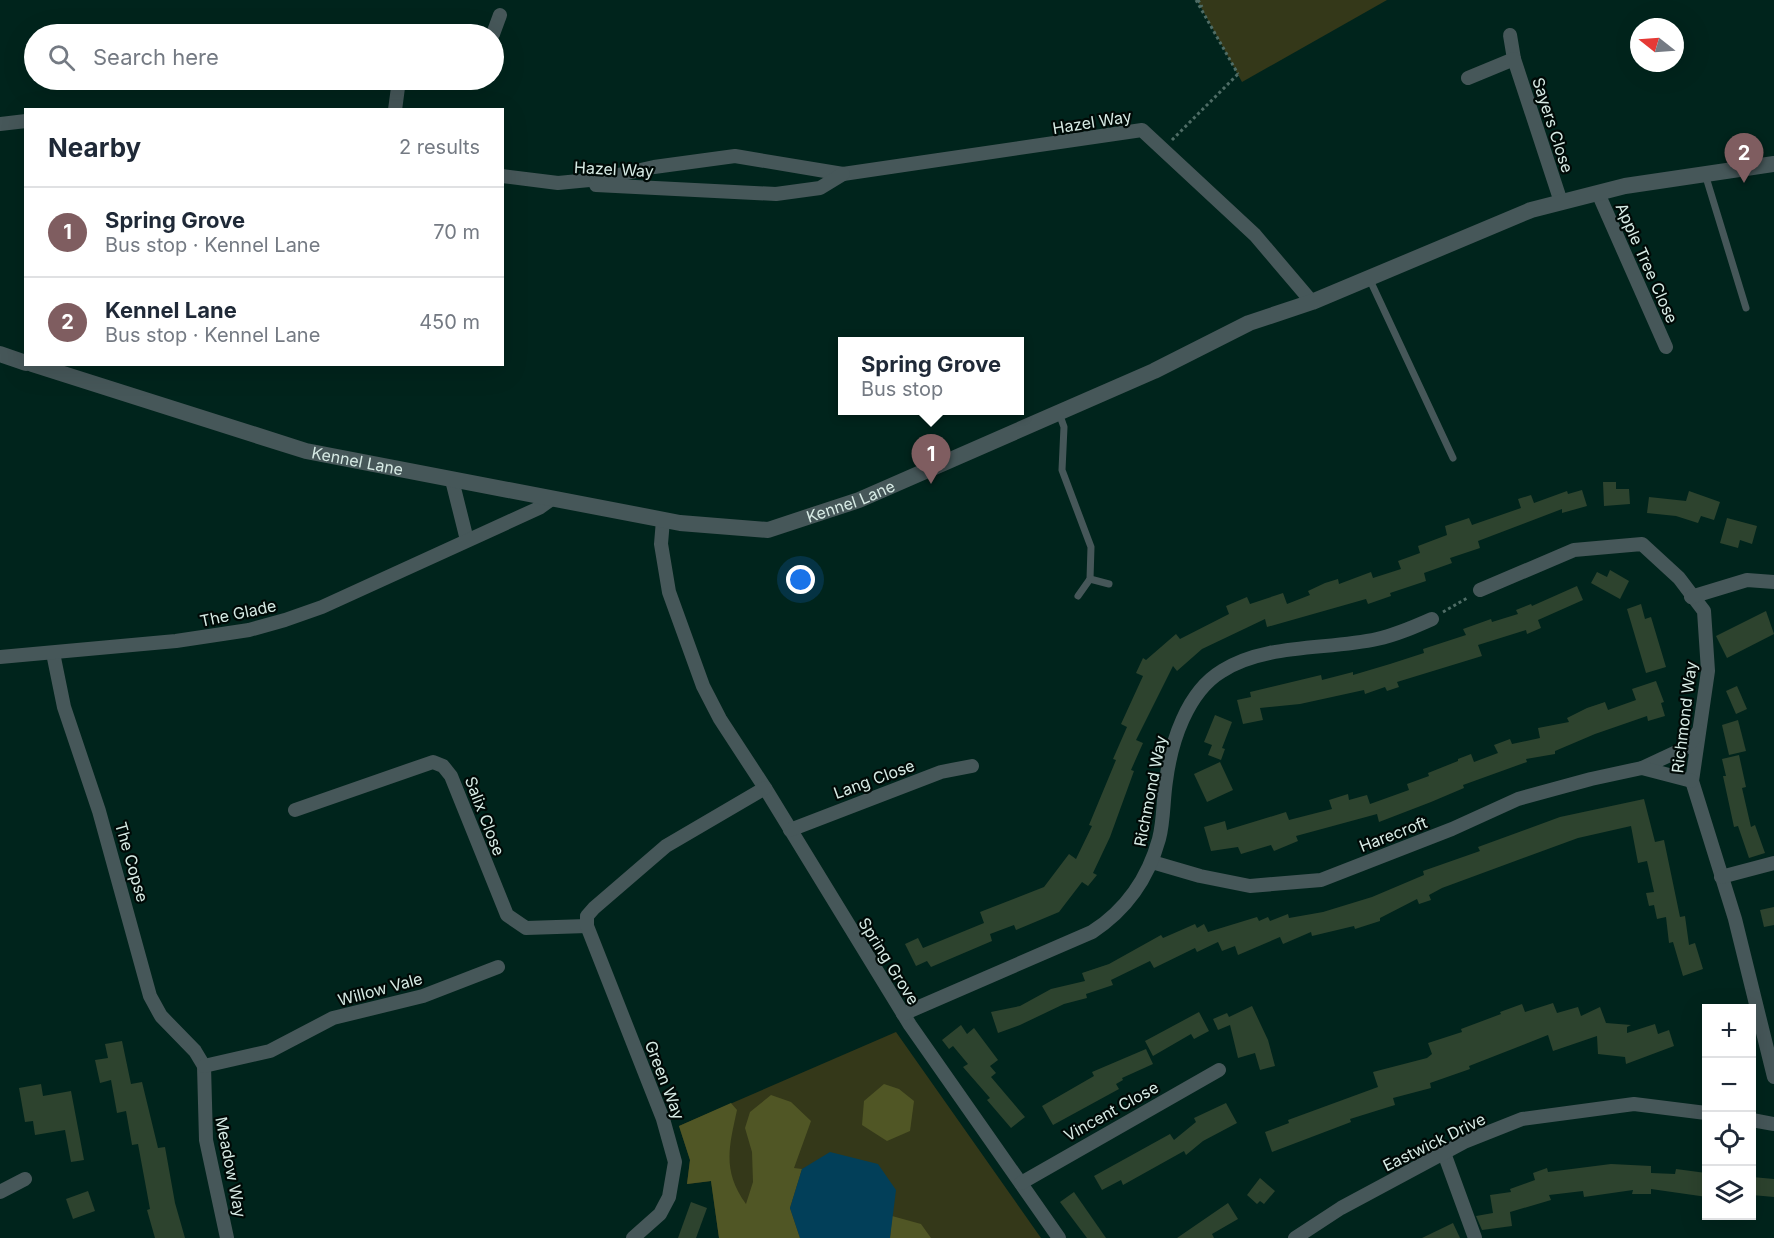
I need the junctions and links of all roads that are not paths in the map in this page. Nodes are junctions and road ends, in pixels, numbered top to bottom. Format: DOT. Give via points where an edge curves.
graph roads {
  1 [pos="500,15"];
  2 [pos="497,24"];
  3 [pos="1510,35"];
  4 [pos="1514,59"];
  5 [pos="1468,78"];
  6 [pos="398,90"];
  7 [pos="395,108"];
  8 [pos="24,122"];
  9 [pos="0,124"];
  10 [pos="1774,164"];
  11 [pos="843,174"];
  12 [pos="1705,174"];
  13 [pos="504,176"];
  14 [pos="558,183"];
  15 [pos="1598,193"];
  16 [pos="1561,202"];
  17 [pos="1369,278"];
  18 [pos="1312,302"];
  19 [pos="1746,308"];
  20 [pos="1666,346"];
  21 [pos="0,354"];
  22 [pos="24,362"];
  23 [pos="38,366"];
  24 [pos="1059,413"];
  25 [pos="1453,458"];
  26 [pos="452,480"];
  27 [pos="554,498"];
  28 [pos="663,520"];
  29 [pos="467,540"];
  30 [pos="1090,579"];
  31 [pos="1774,582"];
  32 [pos="1109,584"];
  33 [pos="1480,590"];
  34 [pos="1078,596"];
  35 [pos="1691,597"];
  36 [pos="1432,619"];
  37 [pos="53,653"];
  38 [pos="0,657"];
  39 [pos="1702,728"];
  40 [pos="972,766"];
  41 [pos="1642,768"];
  42 [pos="1692,782"];
  43 [pos="765,788"];
  44 [pos="295,810"];
  45 [pos="790,830"];
  46 [pos="1152,862"];
  47 [pos="1774,863"];
  48 [pos="1721,877"];
  49 [pos="586,926"];
  50 [pos="498,967"];
  51 [pos="903,1014"];
  52 [pos="204,1066"];
  53 [pos="1219,1070"];
  54 [pos="1774,1077"];
  55 [pos="1702,1112"];
  56 [pos="1756,1121"];
  57 [pos="1774,1124"];
  58 [pos="1444,1153"];
  59 [pos="25,1179"];
  60 [pos="1021,1183"];
  61 [pos="0,1192"];
  62 [pos="1315,1225"];
  63 [pos="227,1238"];
  64 [pos="633,1238"];
  65 [pos="1059,1238"];
  66 [pos="1295,1238"];
  67 [pos="1322,1238"];
  68 [pos="1475,1238"];
  1 -- 2 [label="street"];
  3 -- 4 [label="street, Sayers Close"];
  4 -- 5 [label="street"];
  4 -- 16 [label="street, Sayers Close"];
  6 -- 7 [label="street"];
  8 -- 9 [label="street"];
  10 -- 12 [label="street, Kennel Lane"];
  11 -- 14 [label="street, Hazel Way" via="735,156"];
  11 -- 14 [label="street, Hazel Way" via="820,188 776,194"];
  11 -- 18 [label="street, Hazel Way" via="1142,130 1255,235"];
  12 -- 15 [label="street, Kennel Lane"];
  12 -- 19 [label="lane"];
  13 -- 14 [label="street, Hazel Way"];
  15 -- 16 [label="street, Kennel Lane"];
  15 -- 20 [label="street, Apple Tree Close"];
  16 -- 17 [label="street, Kennel Lane" via="1531,210"];
  17 -- 18 [label="street, Kennel Lane"];
  17 -- 25 [label="lane"];
  18 -- 24 [label="street, Kennel Lane" via="1249,323"];
  21 -- 22 [label="street"];
  23 -- 26 [label="street, Kennel Lane" via="306,452"];
  24 -- 28 [label="street, Kennel Lane" via="859,500 768,530"];
  24 -- 30 [label="lane" via="1064,427 1062,470 1091,547"];
  26 -- 27 [label="street, Kennel Lane"];
  26 -- 29 [label="street"];
  27 -- 28 [label="street, Kennel Lane"];
  27 -- 29 [label="street, The Glade"];
  28 -- 43 [label="street, Spring Grove" via="661,544 679,626 720,719"];
  29 -- 37 [label="street, The Glade" via="322,607 249,630"];
  30 -- 32 [label="lane"];
  30 -- 34 [label="lane"];
  31 -- 35 [label="street" via="1747,580"];
  33 -- 35 [label="street, Richmond Way" via="1574,550 1642,544 1678,578"];
  35 -- 39 [label="street, Richmond Way" via="1704,611 1708,670"];
  36 -- 46 [label="street, Richmond Way" via="1376,640 1259,656 1222,671 1206,684 1181,725 1172,753 1160,837"];
  37 -- 38 [label="street, The Glade"];
  37 -- 52 [label="street, The Copse" via="64,707 99,811 150,996 161,1016"];
  39 -- 41 [label="street, Harecroft" via="1687,747"];
  39 -- 42 [label="street, Richmond Way"];
  40 -- 45 [label="street, Lang Close" via="941,772"];
  41 -- 42 [label="street, Harecroft"];
  41 -- 46 [label="street, Harecroft" via="1518,799 1320,880 1250,886"];
  42 -- 48 [label="street, Richmond Way"];
  43 -- 45 [label="street, Spring Grove"];
  43 -- 49 [label="street" via="666,846 594,908"];
  44 -- 49 [label="street, Salix Close" via="433,762 451,776 507,915 526,928"];
  45 -- 51 [label="street, Spring Grove"];
  46 -- 51 [label="street, Richmond Way" via="1126,904 1092,932"];
  47 -- 48 [label="street"];
  48 -- 54 [label="street, Richmond Way"];
  49 -- 64 [label="street, Green Way" via="663,1119 675,1162 669,1197 660,1214"];
  50 -- 52 [label="street, Willow Vale" via="423,996 333,1018 270,1051"];
  51 -- 60 [label="street, Spring Grove"];
  52 -- 63 [label="street, Meadow Way" via="205,1130"];
  53 -- 60 [label="street, Vincent Close"];
  55 -- 58 [label="street, Eastwick Drive" via="1634,1104 1522,1119"];
  56 -- 57 [label="street"];
  58 -- 62 [label="street, Eastwick Drive"];
  58 -- 68 [label="street"];
  59 -- 61 [label="street"];
  60 -- 65 [label="street, Spring Grove"];
  62 -- 66 [label="street, Eastwick Drive"];
  62 -- 67 [label="street"];
}
